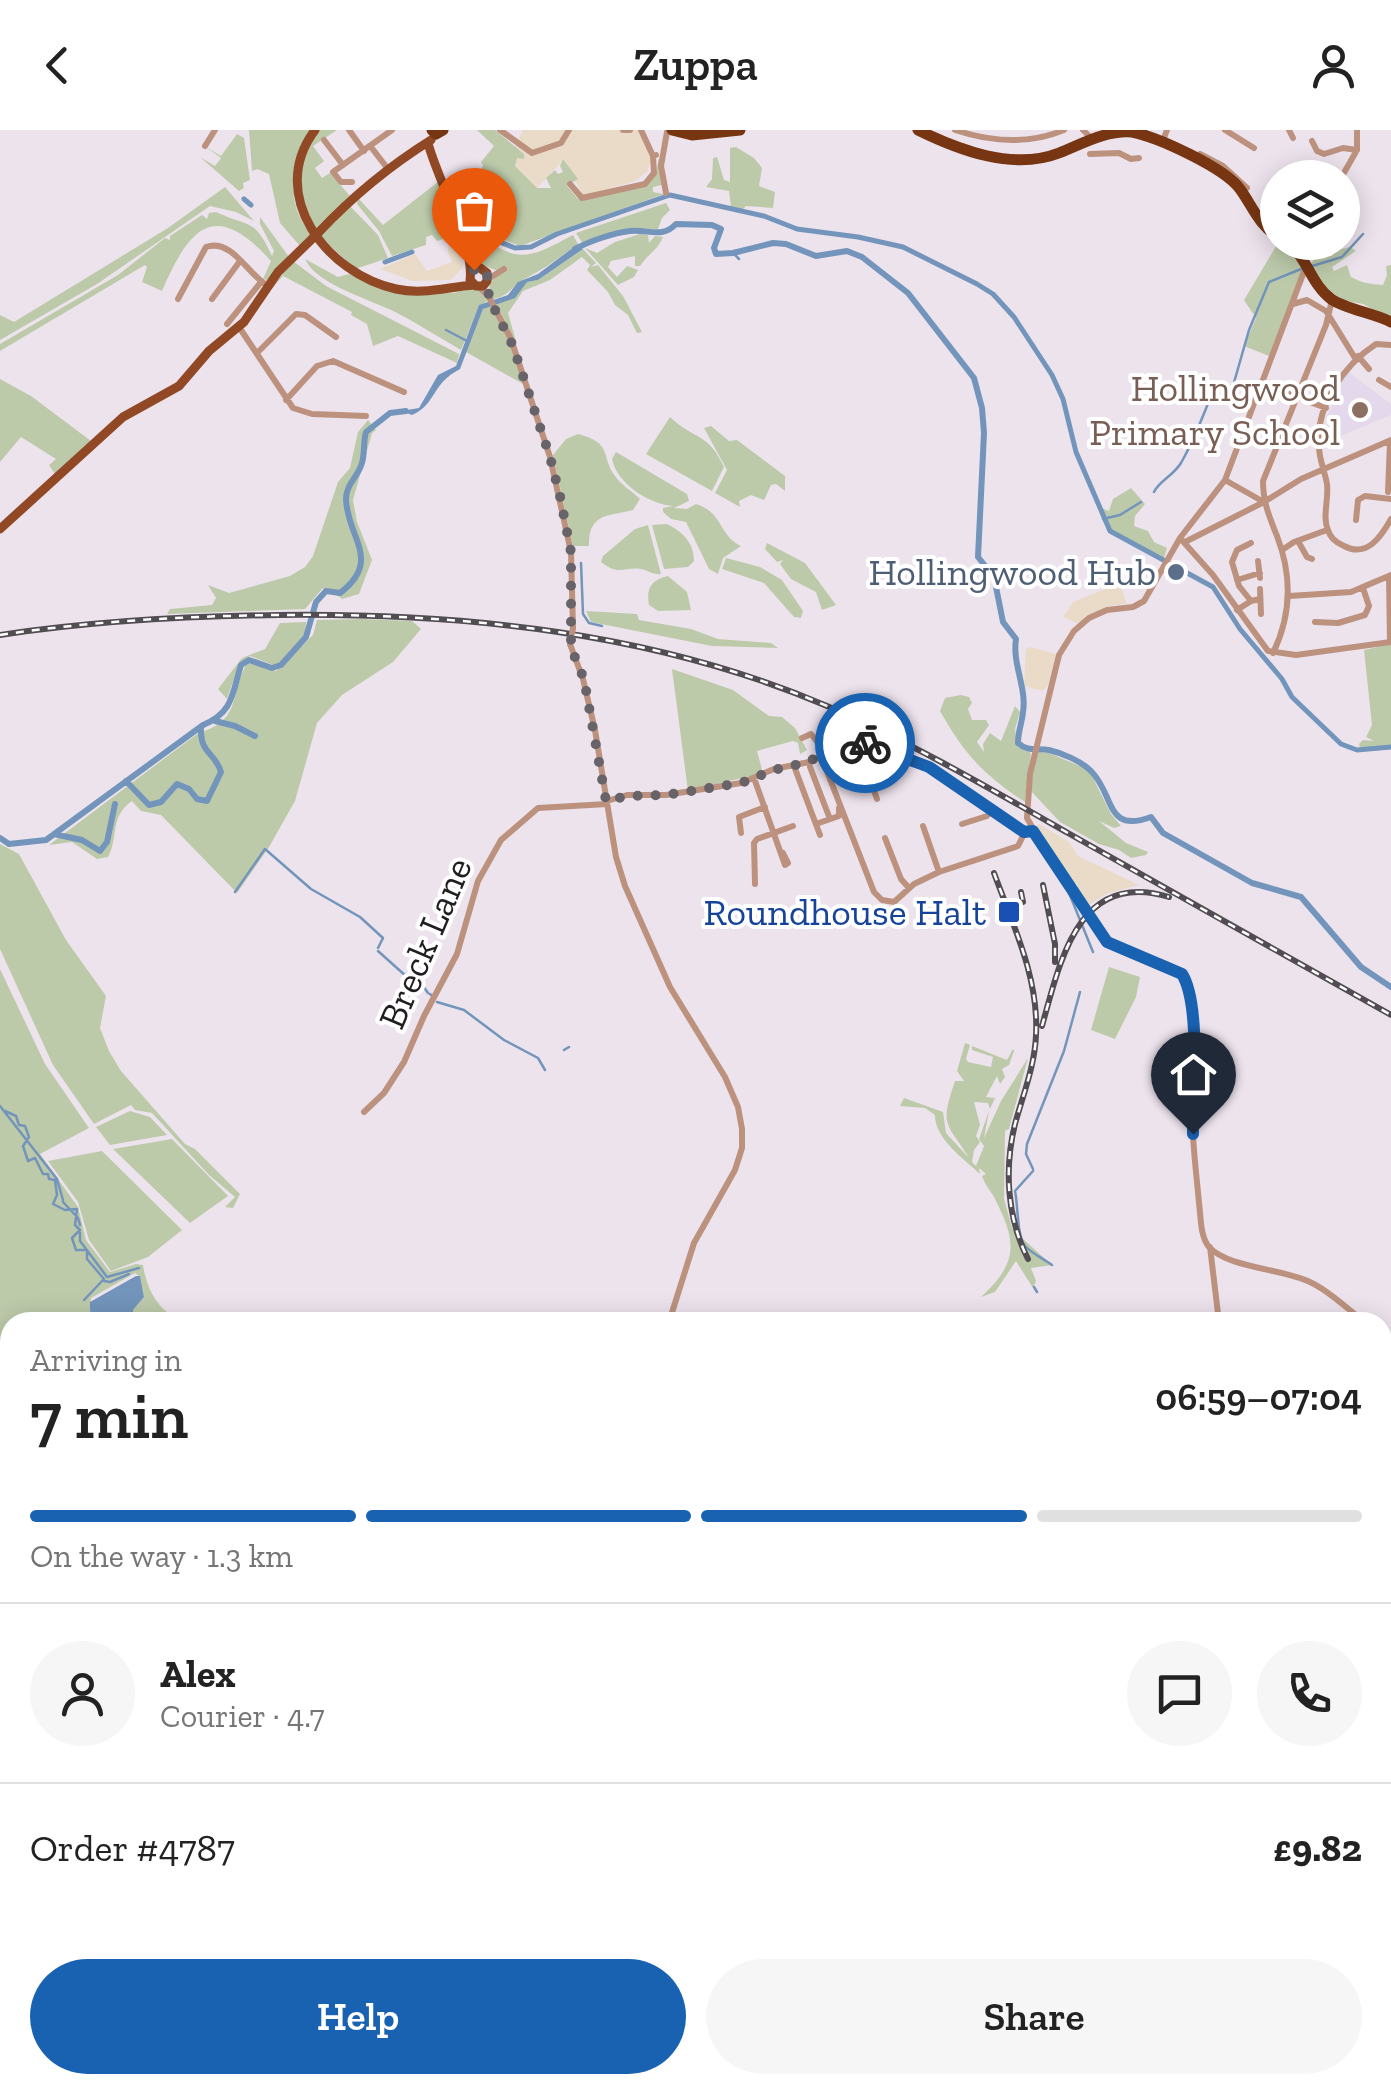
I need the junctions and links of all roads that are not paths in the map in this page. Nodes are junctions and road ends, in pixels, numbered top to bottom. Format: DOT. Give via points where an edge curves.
graph roads {
  1 [pos="215,130"];
  2 [pos="315,130"];
  3 [pos="348,130"];
  4 [pos="501,130"];
  5 [pos="569,130"];
  6 [pos="641,130"];
  7 [pos="740,130"];
  8 [pos="918,130"];
  9 [pos="953,130"];
  10 [pos="1064,130"];
  11 [pos="1146,130"];
  12 [pos="1225,130"];
  13 [pos="1357,130"];
  14 [pos="669,131"];
  15 [pos="1116,131"];
  16 [pos="387,132"];
  17 [pos="436,133"];
  18 [pos="1164,137"];
  19 [pos="324,140"];
  20 [pos="1312,140"];
  21 [pos="944,142"];
  22 [pos="1089,143"];
  23 [pos="205,146"];
  24 [pos="1254,148"];
  25 [pos="367,149"];
  26 [pos="1357,150"];
  27 [pos="1119,153"];
  28 [pos="658,155"];
  29 [pos="1137,157"];
  30 [pos="1351,160"];
  31 [pos="343,165"];
  32 [pos="388,169"];
  33 [pos="352,182"];
  34 [pos="570,184"];
  35 [pos="1247,188"];
  36 [pos="666,193"];
  37 [pos="1260,221"];
  38 [pos="1300,260"];
  39 [pos="1308,260"];
  40 [pos="240,261"];
  41 [pos="1305,266"];
  42 [pos="501,270"];
  43 [pos="478,278"];
  44 [pos="265,284"];
  45 [pos="178,299"];
  46 [pos="212,299"];
  47 [pos="1332,300"];
  48 [pos="1293,304"];
  49 [pos="1328,316"];
  50 [pos="1391,322"];
  51 [pos="226,324"];
  52 [pos="240,327"];
  53 [pos="336,336"];
  54 [pos="1391,345"];
  55 [pos="258,352"];
  56 [pos="1386,356"];
  57 [pos="1357,357"];
  58 [pos="1368,369"];
  59 [pos="1379,380"];
  60 [pos="1262,384"];
  61 [pos="400,387"];
  62 [pos="1391,387"];
  63 [pos="1295,398"];
  64 [pos="286,400"];
  65 [pos="1326,408"];
  66 [pos="366,416"];
  67 [pos="1390,441"];
  68 [pos="1324,467"];
  69 [pos="1224,480"];
  70 [pos="1390,496"];
  71 [pos="1264,502"];
  72 [pos="1356,520"];
  73 [pos="1391,520"];
  74 [pos="2,527"];
  75 [pos="1328,530"];
  76 [pos="1182,540"];
  77 [pos="1298,541"];
  78 [pos="1251,543"];
  79 [pos="1282,550"];
  80 [pos="1312,559"];
  81 [pos="1258,562"];
  82 [pos="1390,575"];
  83 [pos="1237,580"];
  84 [pos="1336,580"];
  85 [pos="1260,588"];
  86 [pos="1364,588"];
  87 [pos="1337,594"];
  88 [pos="1289,596"];
  89 [pos="1260,599"];
  90 [pos="1251,600"];
  91 [pos="1390,605"];
  92 [pos="1237,610"];
  93 [pos="1263,615"];
  94 [pos="1314,622"];
  95 [pos="1391,642"];
  96 [pos="1273,653"];
  97 [pos="802,738"];
  98 [pos="824,754"];
  99 [pos="910,759"];
  100 [pos="826,765"];
  101 [pos="794,766"];
  102 [pos="810,767"];
  103 [pos="842,774"];
  104 [pos="754,778"];
  105 [pos="831,778"];
  106 [pos="877,799"];
  107 [pos="607,803"];
  108 [pos="765,806"];
  109 [pos="991,811"];
  110 [pos="858,816"];
  111 [pos="830,819"];
  112 [pos="848,820"];
  113 [pos="816,824"];
  114 [pos="962,824"];
  115 [pos="793,826"];
  116 [pos="925,827"];
  117 [pos="1029,832"];
  118 [pos="741,833"];
  119 [pos="775,833"];
  120 [pos="820,835"];
  121 [pos="888,840"];
  122 [pos="782,853"];
  123 [pos="875,860"];
  124 [pos="864,864"];
  125 [pos="939,872"];
  126 [pos="755,884"];
  127 [pos="908,888"];
  128 [pos="364,1112"];
  129 [pos="1210,1247"];
  130 [pos="673,1312"];
  131 [pos="1218,1312"];
  132 [pos="1352,1312"];
  1 -- 23 [label="street"];
  2 -- 43 [label="main road" via="298,164 300,205 317,238 352,271 404,290 453,289"];
  3 -- 25 [label="street"];
  4 -- 5 [label="street" via="536,153 560,143"];
  6 -- 28 [label="street"];
  7 -- 14 [label="highway"];
  8 -- 21 [label="highway"];
  9 -- 10 [label="street" via="1017,142"];
  9 -- 21 [label="street"];
  11 -- 18 [label="street"];
  12 -- 24 [label="street"];
  13 -- 26 [label="street"];
  14 -- 28 [label="street"];
  15 -- 18 [label="highway"];
  15 -- 22 [label="highway"];
  15 -- 27 [label="street"];
  16 -- 25 [label="street"];
  17 -- 32 [label="main road"];
  17 -- 43 [label="main road" via="460,235"];
  18 -- 35 [label="street" via="1223,166"];
  18 -- 37 [label="highway" via="1218,169"];
  19 -- 31 [label="street"];
  20 -- 26 [label="street" via="1324,154"];
  21 -- 22 [label="highway" via="985,155 1035,159"];
  22 -- 27 [label="street"];
  25 -- 31 [label="street"];
  25 -- 32 [label="street"];
  26 -- 30 [label="street"];
  27 -- 29 [label="street"];
  28 -- 34 [label="street" via="645,184 582,198"];
  28 -- 36 [label="street"];
  31 -- 33 [label="street" via="333,172 340,182"];
  32 -- 44 [label="main road"];
  38 -- 41 [label="highway"];
  39 -- 41 [label="street"];
  40 -- 44 [label="street"];
  40 -- 45 [label="street" via="223,246 206,247"];
  40 -- 46 [label="street"];
  41 -- 47 [label="highway"];
  41 -- 48 [label="street"];
  42 -- 43 [label="street"];
  43 -- 107 [label="street, bridge" via="513,346 550,457 568,533 570,644 584,679"];
  44 -- 51 [label="street"];
  44 -- 52 [label="main road"];
  47 -- 49 [label="street"];
  47 -- 50 [label="highway"];
  48 -- 49 [label="street" via="1312,301"];
  48 -- 60 [label="street"];
  49 -- 57 [label="street"];
  49 -- 63 [label="street"];
  52 -- 55 [label="street"];
  52 -- 74 [label="main road" via="179,386 107,430"];
  53 -- 55 [label="street" via="296,314"];
  54 -- 56 [label="street"];
  54 -- 57 [label="street" via="1376,344"];
  55 -- 64 [label="street"];
  57 -- 58 [label="street"];
  57 -- 65 [label="street"];
  59 -- 62 [label="street"];
  60 -- 63 [label="street"];
  60 -- 69 [label="street"];
  61 -- 64 [label="street" via="325,362"];
  63 -- 65 [label="street"];
  63 -- 71 [label="street" via="1265,471"];
  64 -- 66 [label="street" via="304,413"];
  65 -- 68 [label="street" via="1318,442"];
  67 -- 68 [label="street"];
  67 -- 70 [label="street"];
  68 -- 71 [label="street"];
  68 -- 75 [label="street"];
  69 -- 71 [label="street"];
  69 -- 76 [label="street"];
  70 -- 72 [label="street" via="1358,500"];
  71 -- 76 [label="street"];
  71 -- 79 [label="street"];
  73 -- 75 [label="street" via="1378,540 1359,550 1341,545"];
  75 -- 77 [label="street"];
  76 -- 92 [label="street"];
  76 -- 117 [label="street" via="1144,601 1096,614 1059,655 1028,788"];
  77 -- 79 [label="street"];
  77 -- 80 [label="street"];
  78 -- 83 [label="street" via="1232,558"];
  79 -- 88 [label="street"];
  81 -- 83 [label="street" via="1260,575"];
  82 -- 86 [label="street"];
  82 -- 91 [label="street"];
  83 -- 90 [label="street"];
  84 -- 87 [label="street"];
  85 -- 89 [label="street"];
  86 -- 87 [label="street"];
  86 -- 94 [label="street" via="1369,609 1362,617"];
  87 -- 88 [label="street"];
  88 -- 96 [label="street"];
  89 -- 90 [label="street"];
  89 -- 93 [label="street"];
  90 -- 92 [label="street"];
  91 -- 95 [label="street"];
  92 -- 96 [label="street"];
  95 -- 96 [label="street"];
  97 -- 98 [label="street" via="811,734"];
  98 -- 99 [label="street, Breck Lane" via="855,740"];
  98 -- 100 [label="street"];
  98 -- 101 [label="street, Breck Lane"];
  99 -- 106 [label="street" via="872,785"];
  99 -- 109 [label="street, Breck Lane"];
  100 -- 105 [label="street"];
  100 -- 111 [label="street" via="841,813"];
  101 -- 104 [label="street, Breck Lane"];
  101 -- 113 [label="street"];
  102 -- 111 [label="street"];
  103 -- 105 [label="street"];
  104 -- 107 [label="street, Breck Lane"];
  104 -- 108 [label="street"];
  105 -- 112 [label="street"];
  107 -- 128 [label="street, Breck Lane" via="538,808 501,840 478,881 457,954 404,1062"];
  107 -- 130 [label="street" via="625,886 670,987 725,1077 742,1130 735,1170 694,1243"];
  108 -- 118 [label="street" via="739,817"];
  108 -- 119 [label="street"];
  109 -- 114 [label="street"];
  109 -- 117 [label="street, Breck Lane"];
  110 -- 112 [label="street"];
  111 -- 113 [label="street"];
  112 -- 124 [label="street"];
  113 -- 120 [label="street"];
  115 -- 119 [label="street"];
  116 -- 125 [label="street"];
  117 -- 125 [label="street" via="1018,846"];
  117 -- 129 [label="street" via="1107,942 1174,968 1186,980 1196,1066 1195,1167"];
  119 -- 122 [label="street"];
  119 -- 126 [label="street" via="754,844"];
  121 -- 127 [label="street"];
  123 -- 124 [label="street"];
  124 -- 127 [label="street" via="882,900 894,902"];
  125 -- 127 [label="street"];
  129 -- 131 [label="street"];
  129 -- 132 [label="street" via="1311,1282"];
}
